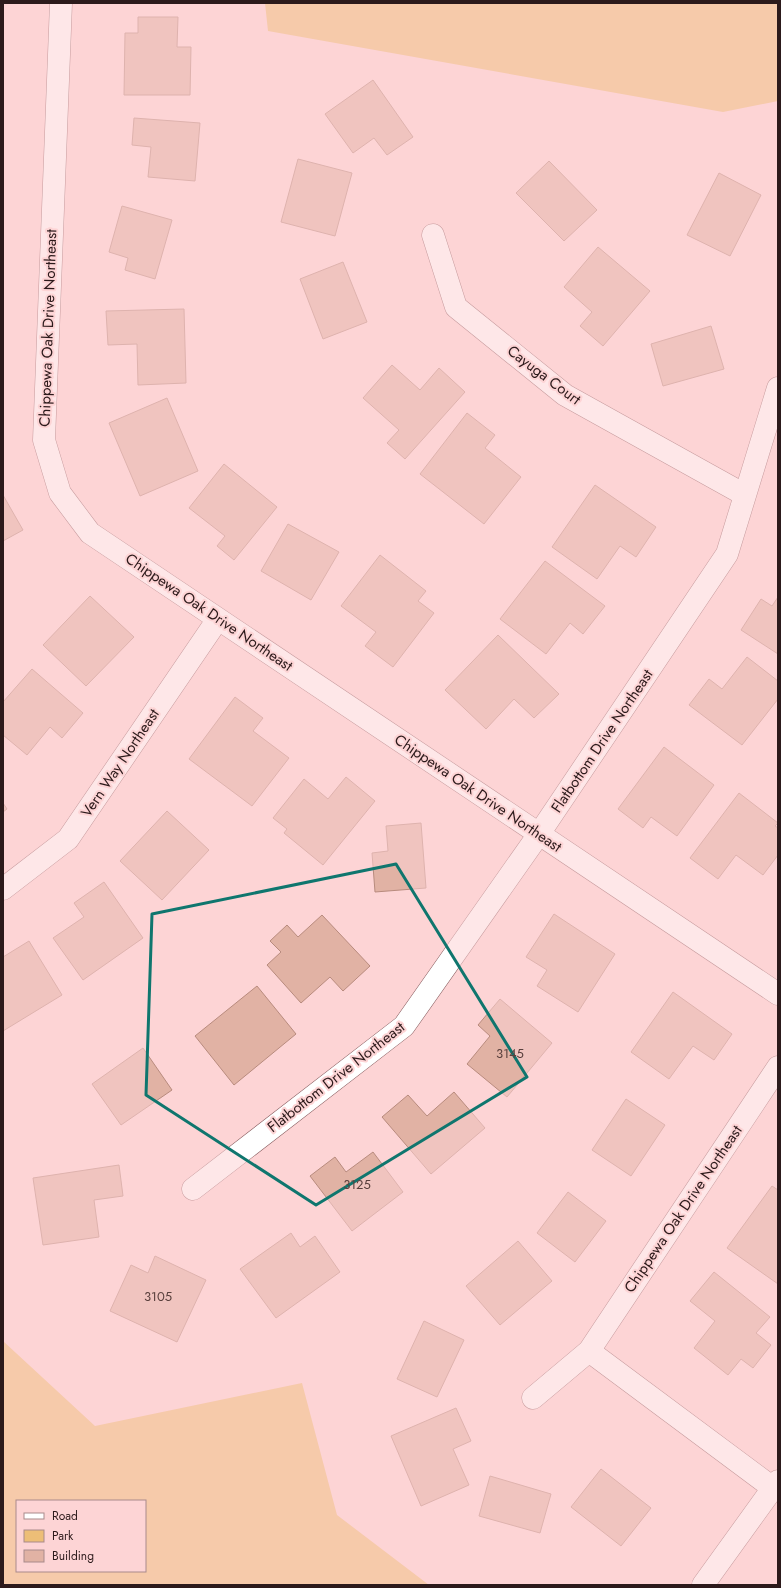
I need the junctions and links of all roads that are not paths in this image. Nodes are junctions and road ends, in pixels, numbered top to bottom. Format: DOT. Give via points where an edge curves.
graph roads {
  1 [pos="61,3"];
  2 [pos="433,235"];
  3 [pos="778,388"];
  4 [pos="745,495"];
  5 [pos="218,619"];
  6 [pos="539,834"];
  7 [pos="3,889"];
  8 [pos="778,994"];
  9 [pos="778,1067"];
  10 [pos="193,1189"];
  11 [pos="589,1351"];
  12 [pos="533,1398"];
  13 [pos="775,1484"];
  14 [pos="703,1585"];
  1 -- 5 [label="street, Chippewa Oak Drive Northeast" via="44,440 60,493 90,533"];
  2 -- 4 [label="street, Cayuga Court" via="456,307 565,395"];
  3 -- 4 [label="street, Flatbottom Drive Northeast"];
  4 -- 6 [label="street, Flatbottom Drive Northeast" via="727,554"];
  5 -- 6 [label="street, Chippewa Oak Drive Northeast"];
  5 -- 7 [label="street, Vern Way Northeast" via="68,839"];
  6 -- 8 [label="street, Chippewa Oak Drive Northeast"];
  6 -- 10 [label="street, Flatbottom Drive Northeast" via="404,1026"];
  9 -- 11 [label="street, Chippewa Oak Drive Northeast"];
  11 -- 12 [label="street, Chippewa Oak Drive Northeast"];
  11 -- 13 [label="street"];
  13 -- 14 [label="street"];
}
